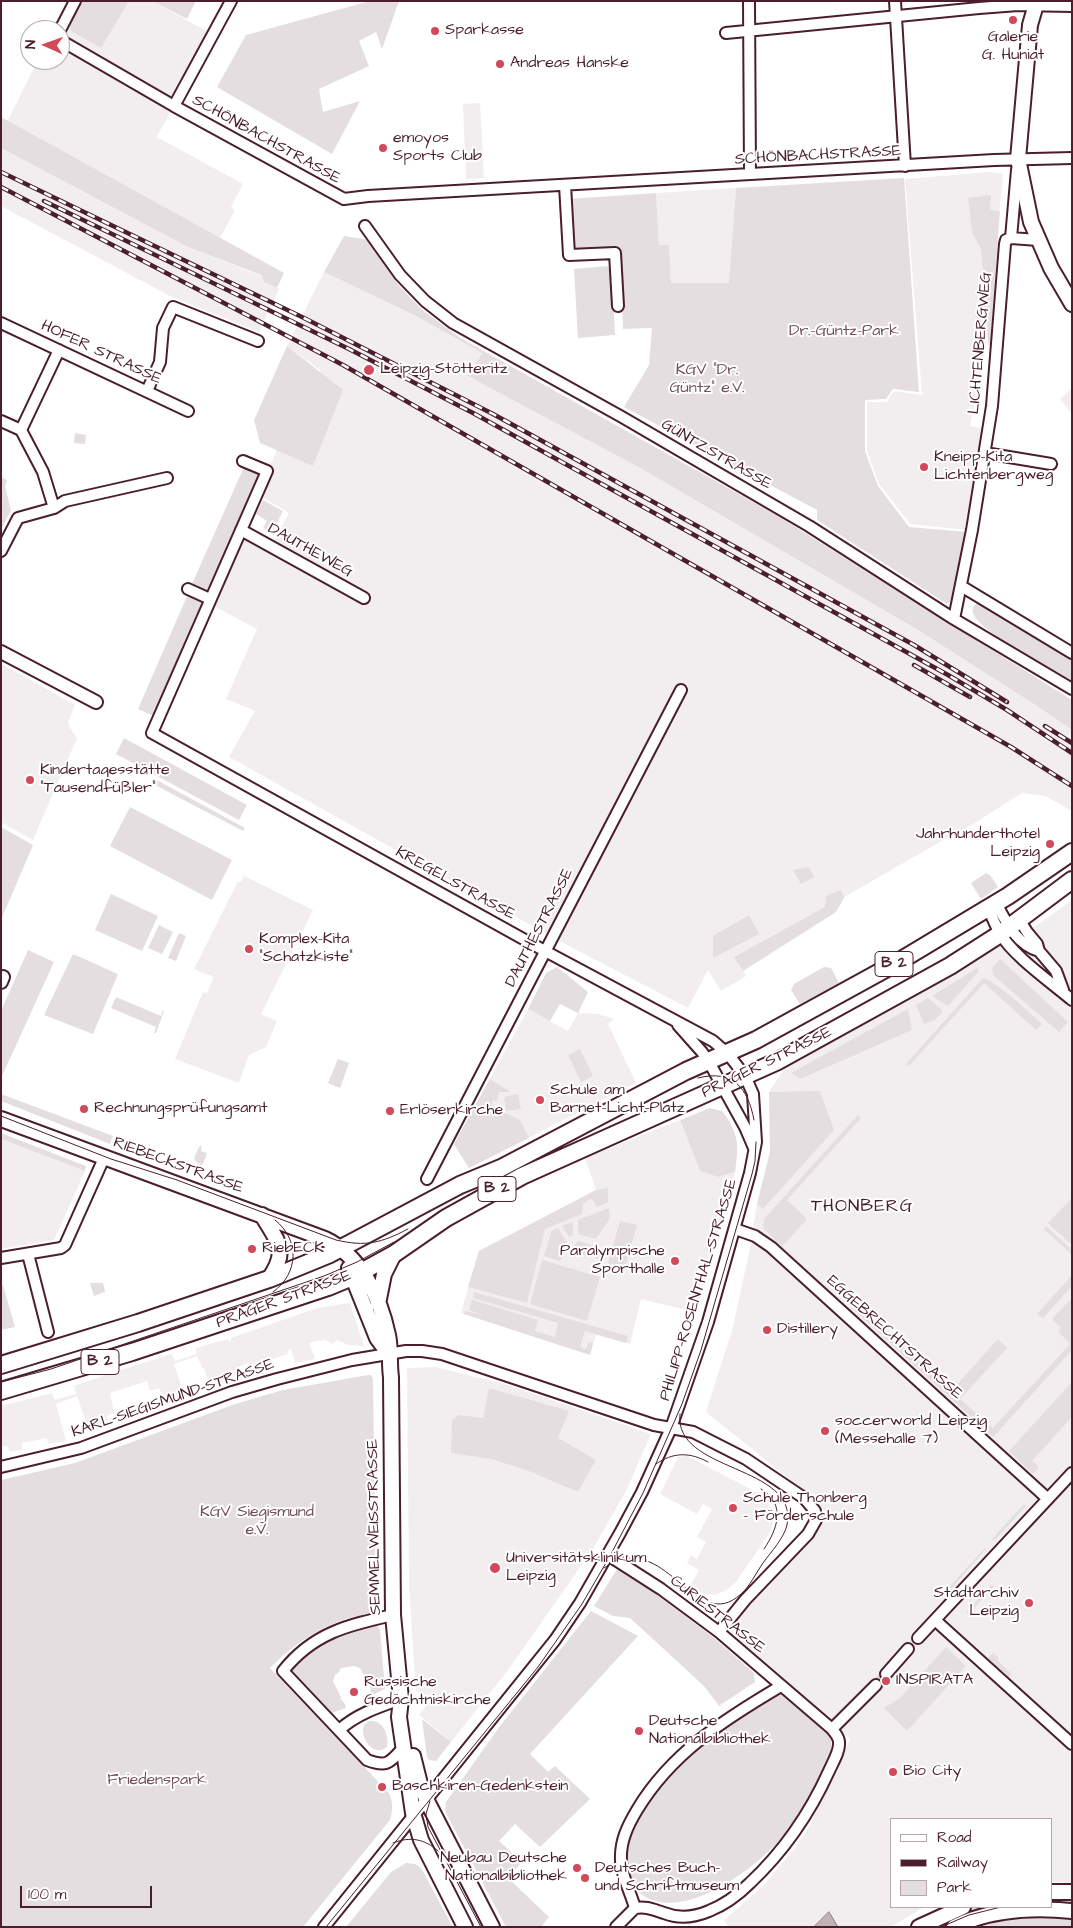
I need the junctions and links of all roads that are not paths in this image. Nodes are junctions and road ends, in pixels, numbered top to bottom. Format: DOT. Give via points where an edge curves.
graph roads {
  1 [pos="75,1"];
  2 [pos="895,1"];
  3 [pos="233,2"];
  4 [pos="1036,3"];
  5 [pos="749,4"];
  6 [pos="1072,6"];
  7 [pos="896,16"];
  8 [pos="65,20"];
  9 [pos="749,31"];
  10 [pos="726,33"];
  11 [pos="70,46"];
  12 [pos="174,106"];
  13 [pos="1072,158"];
  14 [pos="1018,159"];
  15 [pos="905,166"];
  16 [pos="750,174"];
  17 [pos="565,185"];
  18 [pos="365,226"];
  19 [pos="1011,238"];
  20 [pos="1038,240"];
  21 [pos="1072,304"];
  22 [pos="618,306"];
  23 [pos="1,322"];
  24 [pos="258,341"];
  25 [pos="59,350"];
  26 [pos="147,391"];
  27 [pos="188,411"];
  28 [pos="1,421"];
  29 [pos="21,430"];
  30 [pos="985,453"];
  31 [pos="243,461"];
  32 [pos="1051,464"];
  33 [pos="167,478"];
  34 [pos="54,508"];
  35 [pos="241,530"];
  36 [pos="1,551"];
  37 [pos="961,586"];
  38 [pos="188,589"];
  39 [pos="364,598"];
  40 [pos="210,599"];
  41 [pos="954,619"];
  42 [pos="1071,649"];
  43 [pos="1,652"];
  44 [pos="1072,689"];
  45 [pos="681,690"];
  46 [pos="96,702"];
  47 [pos="1072,852"];
  48 [pos="1072,880"];
  49 [pos="992,906"];
  50 [pos="1010,926"];
  51 [pos="545,951"];
  52 [pos="1063,990"];
  53 [pos="1072,1000"];
  54 [pos="676,1022"];
  55 [pos="728,1054"];
  56 [pos="742,1071"];
  57 [pos="716,1074"];
  58 [pos="1,1119"];
  59 [pos="754,1149"];
  60 [pos="104,1158"];
  61 [pos="427,1179"];
  62 [pos="262,1215"];
  63 [pos="735,1229"];
  64 [pos="341,1249"];
  65 [pos="28,1254"];
  66 [pos="394,1254"];
  67 [pos="1,1258"];
  68 [pos="358,1274"];
  69 [pos="269,1279"];
  70 [pos="378,1305"];
  71 [pos="48,1332"];
  72 [pos="388,1354"];
  73 [pos="1,1365"];
  74 [pos="1,1391"];
  75 [pos="671,1428"];
  76 [pos="1,1467"];
  77 [pos="1072,1473"];
  78 [pos="1048,1499"];
  79 [pos="608,1555"];
  80 [pos="393,1615"];
  81 [pos="934,1620"];
  82 [pos="719,1632"];
  83 [pos="918,1638"];
  84 [pos="908,1649"];
  85 [pos="886,1674"];
  86 [pos="876,1685"];
  87 [pos="781,1686"];
  88 [pos="401,1699"];
  89 [pos="832,1729"];
  90 [pos="339,1730"];
  91 [pos="1072,1744"];
  92 [pos="404,1747"];
  93 [pos="427,1800"];
  94 [pos="414,1815"];
  95 [pos="1053,1892"];
  96 [pos="1072,1892"];
  97 [pos="635,1908"];
  98 [pos="961,1908"];
  99 [pos="1072,1911"];
  100 [pos="324,1927"];
  101 [pos="465,1927"];
  102 [pos="492,1927"];
  103 [pos="616,1927"];
  104 [pos="919,1927"];
  105 [pos="954,1927"];
  1 -- 8 [label="street"];
  2 -- 7 [label="street"];
  3 -- 12 [label="street"];
  4 -- 6 [label="street"];
  4 -- 7 [label="street"];
  4 -- 14 [label="main road" via="1030,25"];
  5 -- 9 [label="street"];
  7 -- 9 [label="street"];
  7 -- 15 [label="street"];
  9 -- 10 [label="street"];
  9 -- 16 [label="street"];
  11 -- 12 [label="street, SCHÖNBACHSTRASSE"];
  12 -- 17 [label="street, SCHÖNBACHSTRASSE" via="344,199"];
  13 -- 14 [label="street, SCHÖNBACHSTRASSE"];
  14 -- 15 [label="street, SCHÖNBACHSTRASSE"];
  14 -- 19 [label="street, LICHTENBERGWEG"];
  14 -- 20 [label="main road" via="1026,205"];
  15 -- 16 [label="street, SCHÖNBACHSTRASSE"];
  16 -- 17 [label="street, SCHÖNBACHSTRASSE"];
  17 -- 22 [label="street" via="569,255 615,253"];
  18 -- 41 [label="street, GÜNTZSTRASSE" via="400,275 452,323 801,521"];
  19 -- 20 [label="street"];
  19 -- 30 [label="street, LICHTENBERGWEG" via="1005,244"];
  20 -- 21 [label="main road"];
  23 -- 25 [label="street, HOFER STRASSE"];
  24 -- 26 [label="street" via="173,307 163,328 160,362"];
  25 -- 26 [label="street, HOFER STRASSE"];
  25 -- 29 [label="street"];
  26 -- 27 [label="street, HOFER STRASSE"];
  28 -- 29 [label="street"];
  29 -- 34 [label="street" via="43,472"];
  30 -- 32 [label="street"];
  30 -- 37 [label="street, LICHTENBERGWEG"];
  31 -- 35 [label="street" via="267,472"];
  33 -- 34 [label="street" via="65,501"];
  34 -- 36 [label="street" via="18,518"];
  35 -- 39 [label="street, DAUTHEWEG"];
  35 -- 40 [label="street"];
  37 -- 41 [label="street, LICHTENBERGWEG"];
  37 -- 42 [label="street"];
  38 -- 40 [label="street"];
  40 -- 51 [label="street, KREGELSTRASSE" via="152,734"];
  41 -- 44 [label="street, GÜNTZSTRASSE"];
  43 -- 46 [label="street"];
  45 -- 51 [label="street, DAUTHESTRASSE"];
  47 -- 49 [label="main road, PRAGER STRASSE / B 2"];
  48 -- 50 [label="main road, PRAGER STRASSE / B 2"];
  49 -- 50 [label="street"];
  49 -- 55 [label="main road, PRAGER STRASSE / B 2" via="898,962"];
  50 -- 52 [label="street" via="1020,940 1030,949 1039,951 1056,971"];
  50 -- 52 [label="street" via="1008,944"];
  50 -- 56 [label="main road, PRAGER STRASSE / B 2" via="918,984 776,1062"];
  51 -- 54 [label="street, KREGELSTRASSE"];
  51 -- 61 [label="street, DAUTHESTRASSE"];
  52 -- 53 [label="street"];
  54 -- 55 [label="street, KREGELSTRASSE" via="705,1036"];
  54 -- 57 [label="street"];
  55 -- 56 [label="street, KREGELSTRASSE"];
  55 -- 57 [label="main road, PRAGER STRASSE / B 2"];
  56 -- 57 [label="main road, PRAGER STRASSE / B 2"];
  56 -- 59 [label="street, PHILIPP-ROSENTHAL-STRASSE" via="753,1094"];
  57 -- 59 [label="street"];
  57 -- 64 [label="main road, PRAGER STRASSE / B 2" via="686,1071"];
  57 -- 66 [label="main road, PRAGER STRASSE / B 2" via="446,1218"];
  58 -- 60 [label="main road, RIEBECKSTRASSE"];
  59 -- 63 [label="street, PHILIPP-ROSENTHAL-STRASSE"];
  60 -- 62 [label="main road, RIEBECKSTRASSE"];
  60 -- 65 [label="street" via="65,1244 61,1248"];
  62 -- 64 [label="main road, RIEBECKSTRASSE" via="325,1239"];
  62 -- 69 [label="main road" via="276,1238 280,1252 278,1265"];
  63 -- 75 [label="street, PHILIPP-ROSENTHAL-STRASSE" via="700,1349"];
  63 -- 78 [label="street, EGGEBRECHTSTRASSE" via="755,1236 771,1247"];
  64 -- 68 [label="main road, SEMMELWEISSTRASSE" via="356,1262"];
  64 -- 69 [label="main road, PRAGER STRASSE / B 2"];
  65 -- 67 [label="street"];
  65 -- 71 [label="street"];
  66 -- 68 [label="main road, PRAGER STRASSE / B 2"];
  66 -- 70 [label="main road" via="384,1274"];
  68 -- 70 [label="main road, SEMMELWEISSTRASSE"];
  68 -- 72 [label="main road, SEMMELWEISSTRASSE" via="377,1338"];
  68 -- 74 [label="main road, PRAGER STRASSE / B 2" via="328,1287 132,1352"];
  69 -- 73 [label="main road, PRAGER STRASSE / B 2"];
  70 -- 72 [label="main road, SEMMELWEISSTRASSE" via="388,1335"];
  72 -- 75 [label="street, KARL-SIEGISMUND-STRASSE" via="406,1351 442,1354"];
  72 -- 76 [label="street, KARL-SIEGISMUND-STRASSE" via="276,1379 80,1448"];
  72 -- 80 [label="main road, SEMMELWEISSTRASSE" via="391,1377"];
  75 -- 79 [label="street, PHILIPP-ROSENTHAL-STRASSE"];
  75 -- 82 [label="street, KARL-SIEGISMUND-STRASSE" via="693,1432 746,1459 804,1498 815,1511 816,1520 808,1534"];
  77 -- 78 [label="street"];
  78 -- 81 [label="street"];
  79 -- 82 [label="street, CURIESTRASSE"];
  79 -- 93 [label="street, PHILIPP-ROSENTHAL-STRASSE" via="555,1640"];
  80 -- 88 [label="main road, SEMMELWEISSTRASSE"];
  80 -- 90 [label="street" via="327,1634 292,1659 283,1671"];
  81 -- 83 [label="street"];
  81 -- 91 [label="street"];
  82 -- 87 [label="street, CURIESTRASSE"];
  84 -- 85 [label="street"];
  86 -- 89 [label="street"];
  87 -- 89 [label="street, CURIESTRASSE"];
  87 -- 97 [label="street" via="728,1718 691,1746 658,1778 642,1801 625,1833 621,1852"];
  88 -- 90 [label="street" via="352,1719"];
  88 -- 92 [label="main road, SEMMELWEISSTRASSE" via="399,1717"];
  88 -- 93 [label="main road, SEMMELWEISSTRASSE" via="415,1764"];
  89 -- 97 [label="street" via="840,1742 837,1754 810,1809 790,1840 749,1884 720,1905 700,1914 678,1916 648,1907"];
  90 -- 92 [label="street" via="366,1760 378,1764 393,1760"];
  92 -- 94 [label="main road, SEMMELWEISSTRASSE"];
  93 -- 94 [label="street, PHILIPP-ROSENTHAL-STRASSE"];
  93 -- 102 [label="main road, SEMMELWEISSTRASSE"];
  94 -- 100 [label="street, PHILIPP-ROSENTHAL-STRASSE"];
  94 -- 101 [label="main road, SEMMELWEISSTRASSE" via="425,1850"];
  95 -- 96 [label="main road"];
  97 -- 103 [label="street"];
  98 -- 104 [label="main road"];
  99 -- 105 [label="main road" via="1018,1910 987,1915"];
}
